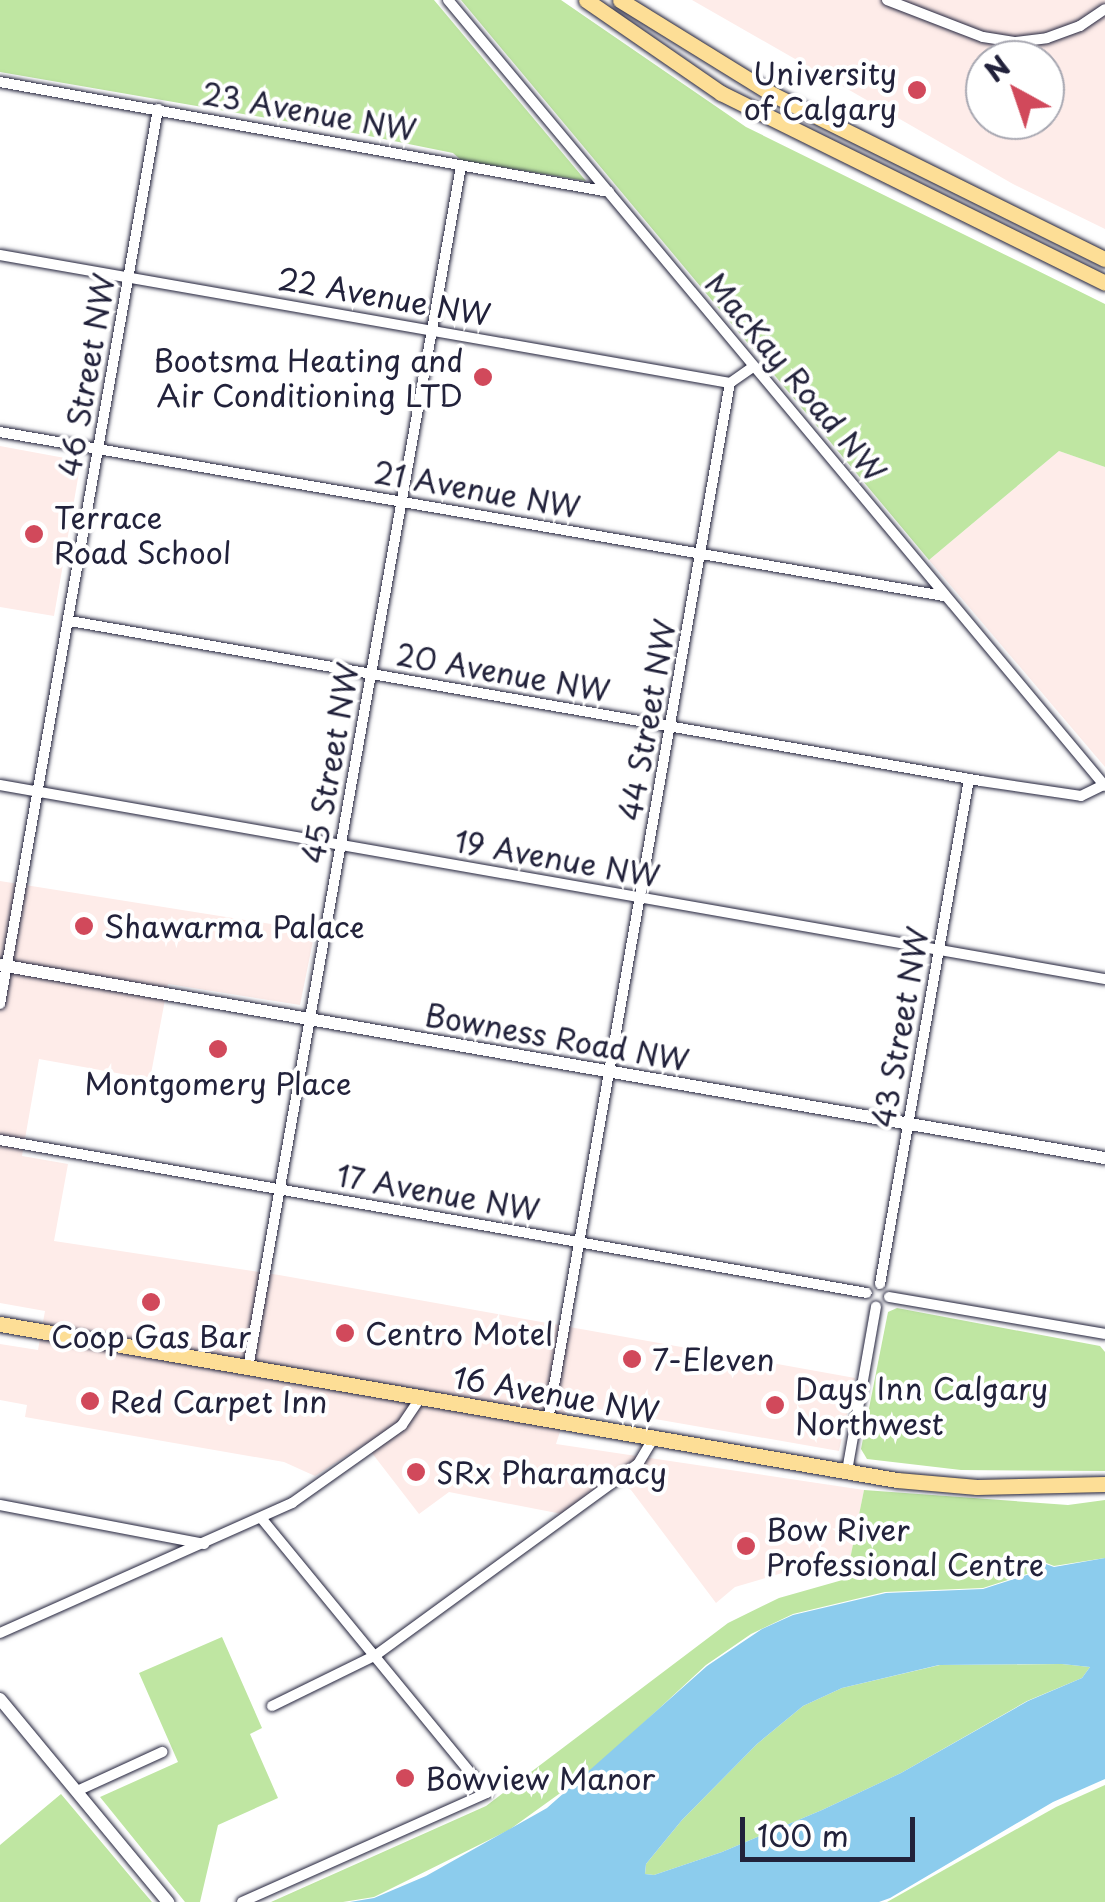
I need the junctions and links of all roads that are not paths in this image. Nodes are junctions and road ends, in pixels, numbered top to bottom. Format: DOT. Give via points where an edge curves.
graph roads {
  1 [pos="448,0"];
  2 [pos="586,0"];
  3 [pos="620,0"];
  4 [pos="888,0"];
  5 [pos="1105,9"];
  6 [pos="0,82"];
  7 [pos="158,110"];
  8 [pos="460,166"];
  9 [pos="609,192"];
  10 [pos="0,255"];
  11 [pos="1105,259"];
  12 [pos="128,277"];
  13 [pos="1105,283"];
  14 [pos="433,330"];
  15 [pos="754,366"];
  16 [pos="730,382"];
  17 [pos="0,432"];
  18 [pos="99,450"];
  19 [pos="402,501"];
  20 [pos="700,554"];
  21 [pos="944,596"];
  22 [pos="70,621"];
  23 [pos="370,674"];
  24 [pos="670,726"];
  25 [pos="969,779"];
  26 [pos="0,785"];
  27 [pos="1104,786"];
  28 [pos="38,792"];
  29 [pos="342,846"];
  30 [pos="641,898"];
  31 [pos="940,950"];
  32 [pos="3,965"];
  33 [pos="1105,979"];
  34 [pos="0,1004"];
  35 [pos="312,1018"];
  36 [pos="610,1072"];
  37 [pos="909,1123"];
  38 [pos="0,1140"];
  39 [pos="1105,1158"];
  40 [pos="281,1190"];
  41 [pos="579,1242"];
  42 [pos="880,1284"];
  43 [pos="867,1294"];
  44 [pos="889,1297"];
  45 [pos="876,1307"];
  46 [pos="0,1324"];
  47 [pos="1105,1334"];
  48 [pos="248,1368"];
  49 [pos="420,1398"];
  50 [pos="548,1420"];
  51 [pos="653,1438"];
  52 [pos="847,1471"];
  53 [pos="1105,1484"];
  54 [pos="0,1505"];
  55 [pos="262,1518"];
  56 [pos="204,1544"];
  57 [pos="0,1633"];
  58 [pos="376,1655"];
  59 [pos="0,1699"];
  60 [pos="272,1706"];
  61 [pos="162,1752"];
  62 [pos="77,1791"];
  63 [pos="168,1902"];
  64 [pos="242,1902"];
  1 -- 9 [label="street, MacKay Road NW"];
  2 -- 13 [label="main road" via="734,100"];
  3 -- 11 [label="main road" via="774,95"];
  4 -- 5 [label="street" via="983,37 1016,42 1063,32"];
  6 -- 7 [label="street, 23 Avenue NW"];
  7 -- 8 [label="street, 23 Avenue NW"];
  7 -- 12 [label="street, 46 Street NW"];
  8 -- 9 [label="street, 23 Avenue NW"];
  8 -- 14 [label="street, 45 Street NW"];
  9 -- 15 [label="street, MacKay Road NW"];
  10 -- 12 [label="street, 22 Avenue NW"];
  12 -- 14 [label="street, 22 Avenue NW"];
  12 -- 18 [label="street, 46 Street NW"];
  14 -- 16 [label="street, 22 Avenue NW"];
  14 -- 19 [label="street, 45 Street NW"];
  15 -- 16 [label="street"];
  15 -- 21 [label="street, MacKay Road NW"];
  16 -- 20 [label="street, 44 Street NW"];
  17 -- 18 [label="street, 21 Avenue NW"];
  18 -- 19 [label="street, 21 Avenue NW"];
  18 -- 22 [label="street, 46 Street NW"];
  19 -- 20 [label="street, 21 Avenue NW"];
  19 -- 23 [label="street, 45 Street NW"];
  20 -- 21 [label="street, 21 Avenue NW"];
  20 -- 24 [label="street, 44 Street NW"];
  21 -- 27 [label="street, MacKay Road NW"];
  22 -- 23 [label="street, 20 Avenue NW"];
  22 -- 28 [label="street, 46 Street NW"];
  23 -- 24 [label="street, 20 Avenue NW"];
  23 -- 29 [label="street, 45 Street NW"];
  24 -- 25 [label="street, 20 Avenue NW"];
  24 -- 30 [label="street, 44 Street NW"];
  25 -- 27 [label="street, 20 Avenue NW" via="1081,796"];
  25 -- 31 [label="street, 43 Street NW"];
  26 -- 28 [label="street, 19 Avenue NW"];
  28 -- 29 [label="street, 19 Avenue NW"];
  28 -- 32 [label="street, 46 Street NW"];
  29 -- 30 [label="street, 19 Avenue NW"];
  29 -- 35 [label="street, 45 Street NW"];
  30 -- 31 [label="street, 19 Avenue NW"];
  30 -- 36 [label="street, 44 Street NW"];
  31 -- 33 [label="street, 19 Avenue NW"];
  31 -- 37 [label="street, 43 Street NW"];
  32 -- 34 [label="street, 46 Street NW"];
  32 -- 35 [label="street, Bowness Road NW"];
  35 -- 36 [label="street, Bowness Road NW"];
  35 -- 40 [label="street, 45 Street NW"];
  36 -- 37 [label="street, Bowness Road NW"];
  36 -- 41 [label="street, 44 Street NW"];
  37 -- 39 [label="street, Bowness Road NW"];
  37 -- 42 [label="street, 43 Street NW"];
  38 -- 40 [label="street, 17 Avenue NW"];
  40 -- 41 [label="street, 17 Avenue NW"];
  40 -- 48 [label="street, 45 Street NW"];
  41 -- 43 [label="street, 17 Avenue NW"];
  41 -- 50 [label="street, 44 Street NW"];
  42 -- 43 [label="street"];
  42 -- 44 [label="street"];
  43 -- 45 [label="street"];
  44 -- 45 [label="street"];
  44 -- 47 [label="street"];
  45 -- 52 [label="street"];
  46 -- 48 [label="main road, 16 Avenue NW"];
  48 -- 49 [label="main road, 16 Avenue NW"];
  49 -- 50 [label="main road, 16 Avenue NW"];
  49 -- 55 [label="street" via="402,1424"];
  50 -- 51 [label="main road, 16 Avenue NW"];
  51 -- 52 [label="main road, 16 Avenue NW"];
  51 -- 58 [label="street" via="638,1464"];
  52 -- 53 [label="main road, 16 Avenue NW" via="977,1487"];
  54 -- 56 [label="street"];
  55 -- 56 [label="street"];
  55 -- 58 [label="street"];
  56 -- 57 [label="street"];
  58 -- 60 [label="street"];
  58 -- 64 [label="street" via="487,1794"];
  59 -- 62 [label="street"];
  61 -- 62 [label="street"];
  62 -- 63 [label="street"];
}
